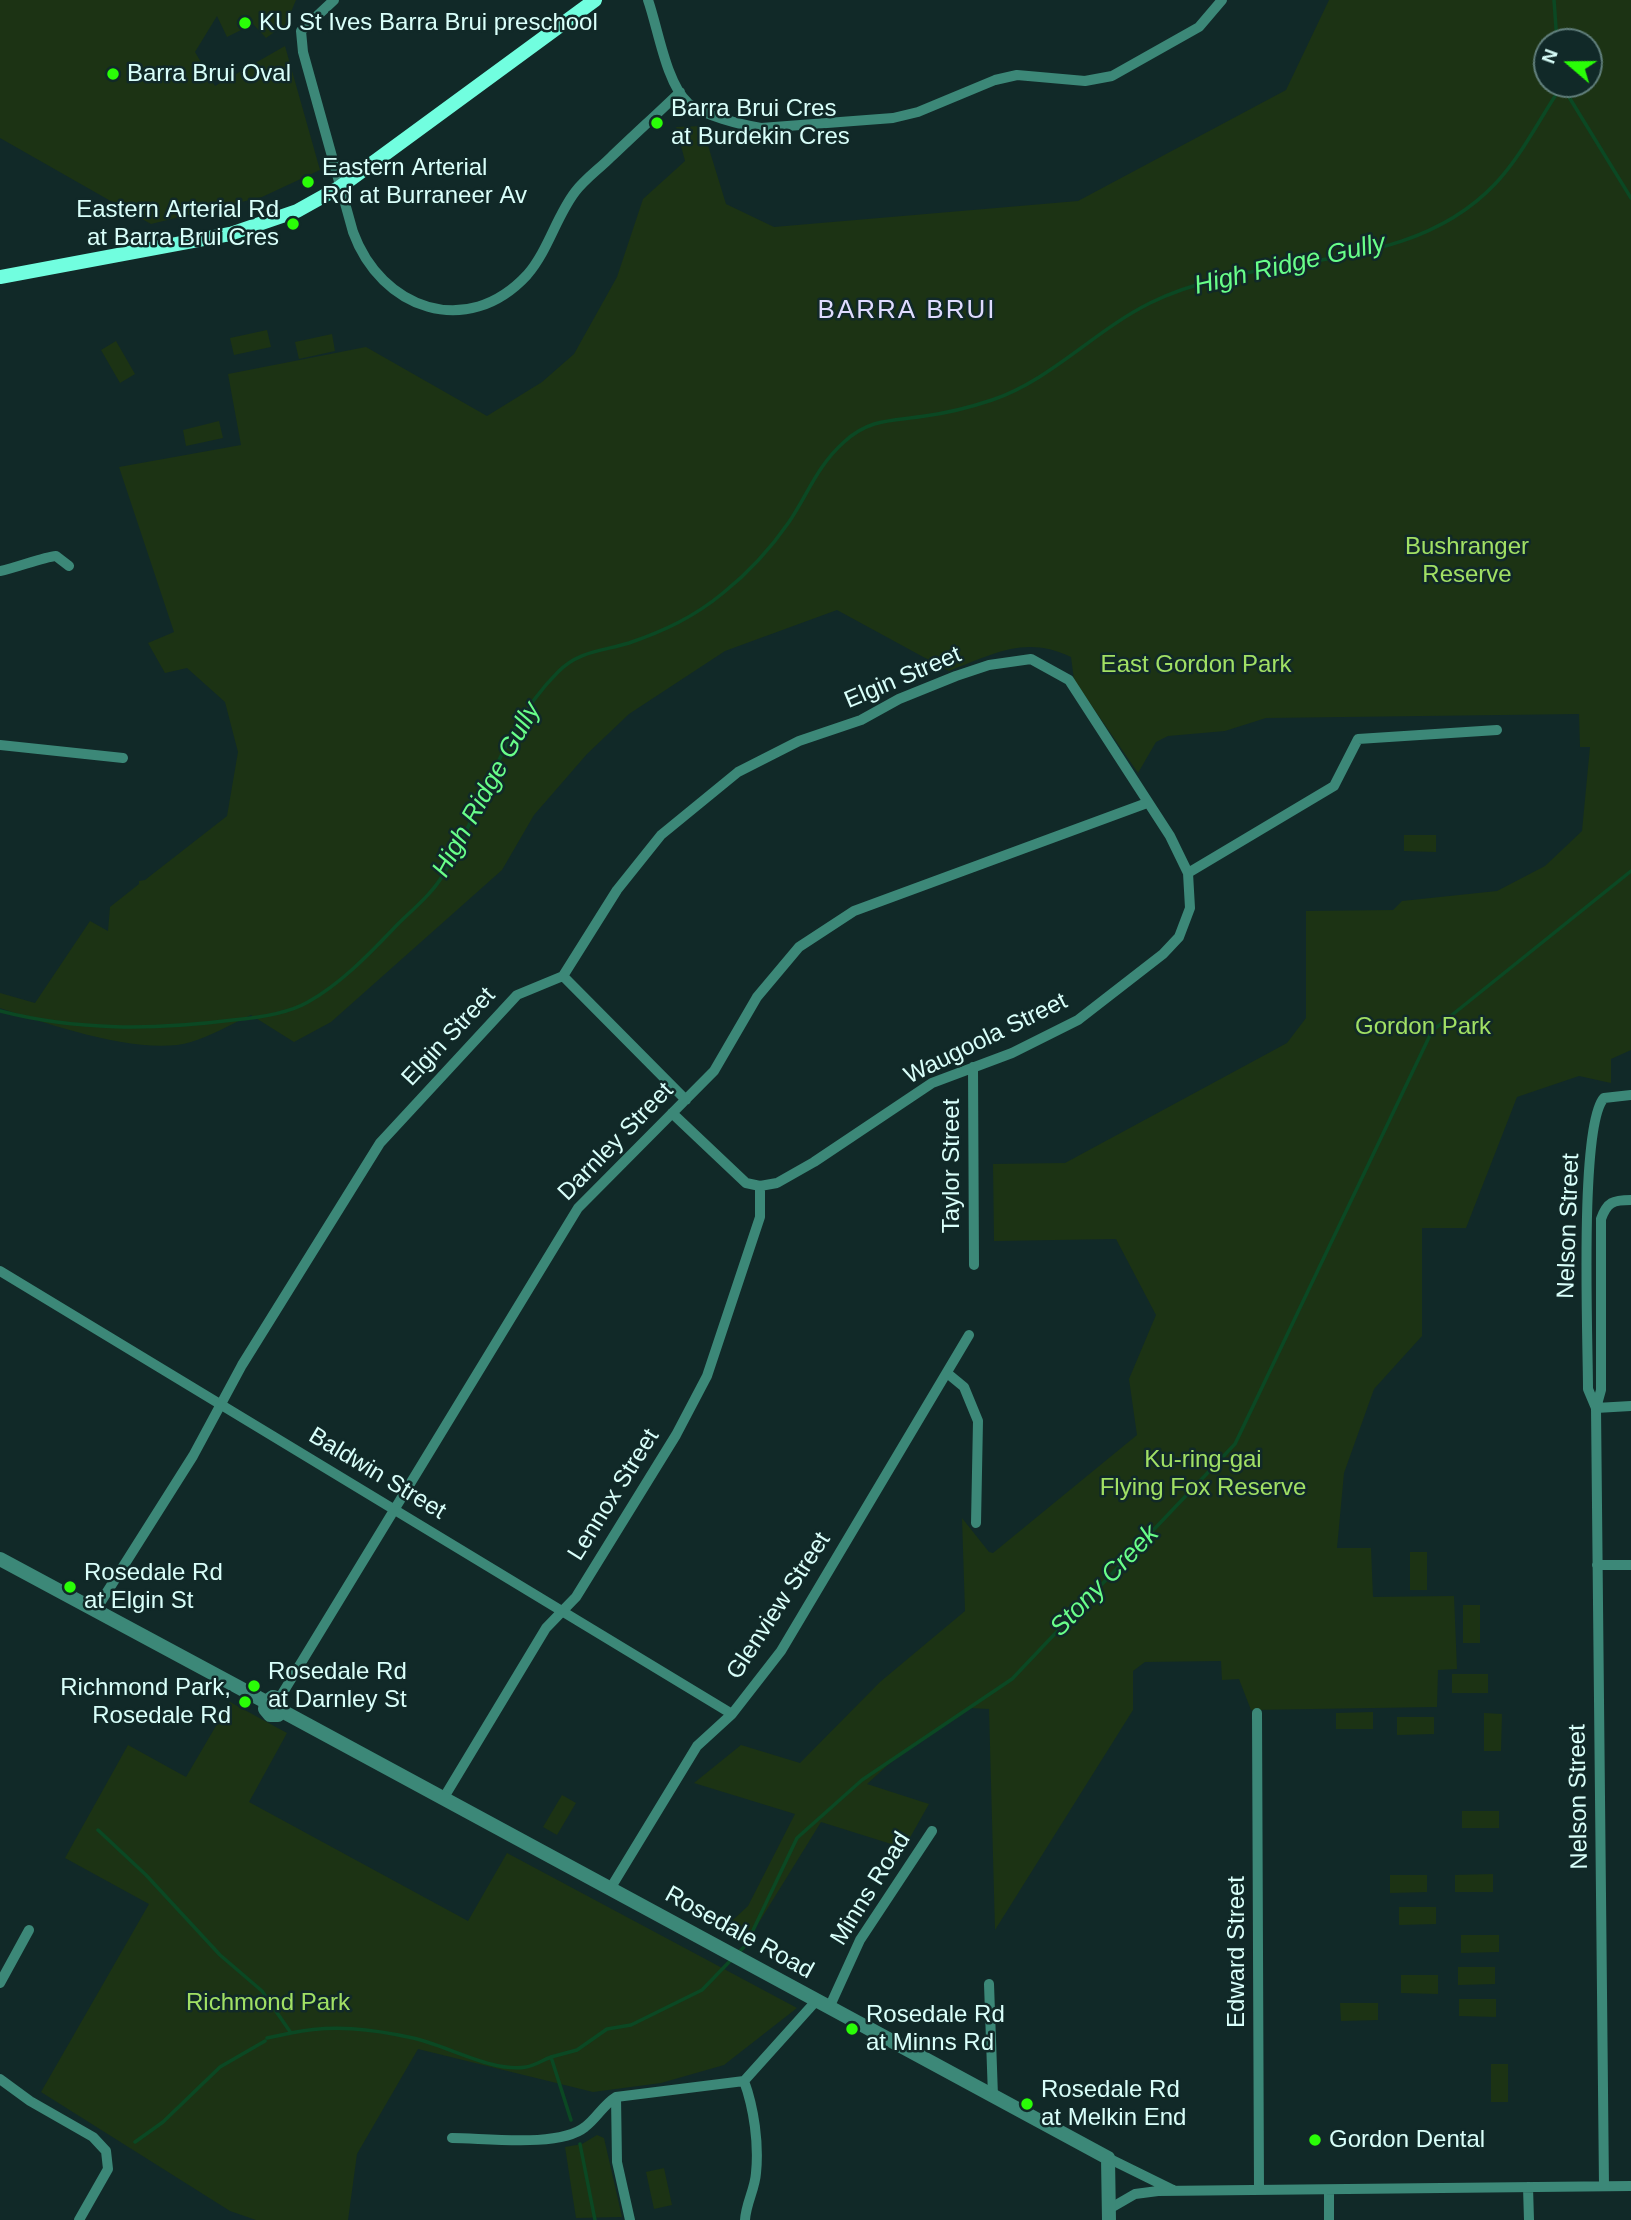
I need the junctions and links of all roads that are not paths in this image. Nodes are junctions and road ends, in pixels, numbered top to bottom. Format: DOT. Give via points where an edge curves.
graph roads {
  1 [pos="334,0"];
  2 [pos="595,0"];
  3 [pos="650,0"];
  4 [pos="1222,0"];
  5 [pos="680,92"];
  6 [pos="340,187"];
  7 [pos="0,277"];
  8 [pos="69,566"];
  9 [pos="0,571"];
  10 [pos="1497,730"];
  11 [pos="0,745"];
  12 [pos="122,758"];
  13 [pos="1147,803"];
  14 [pos="1188,873"];
  15 [pos="563,976"];
  16 [pos="973,1067"];
  17 [pos="1631,1095"];
  18 [pos="686,1100"];
  19 [pos="672,1113"];
  20 [pos="760,1186"];
  21 [pos="1631,1200"];
  22 [pos="974,1265"];
  23 [pos="0,1271"];
  24 [pos="969,1335"];
  25 [pos="947,1373"];
  26 [pos="221,1404"];
  27 [pos="1631,1406"];
  28 [pos="1596,1408"];
  29 [pos="393,1508"];
  30 [pos="976,1523"];
  31 [pos="0,1559"];
  32 [pos="1597,1565"];
  33 [pos="1631,1565"];
  34 [pos="95,1611"];
  35 [pos="562,1611"];
  36 [pos="276,1704"];
  37 [pos="1257,1713"];
  38 [pos="732,1714"];
  39 [pos="443,1799"];
  40 [pos="932,1831"];
  41 [pos="610,1889"];
  42 [pos="29,1930"];
  43 [pos="0,1983"];
  44 [pos="989,1984"];
  45 [pos="823,2004"];
  46 [pos="0,2079"];
  47 [pos="744,2081"];
  48 [pos="993,2096"];
  49 [pos="616,2097"];
  50 [pos="452,2138"];
  51 [pos="1108,2158"];
  52 [pos="1604,2186"];
  53 [pos="1631,2186"];
  54 [pos="1528,2187"];
  55 [pos="1259,2190"];
  56 [pos="1329,2190"];
  57 [pos="1176,2192"];
  58 [pos="1109,2214"];
  59 [pos="79,2220"];
  60 [pos="630,2220"];
  61 [pos="745,2220"];
  62 [pos="1329,2220"];
  63 [pos="1529,2220"];
  1 -- 6 [label="street" via="301,31"];
  2 -- 6 [label="main road"];
  3 -- 5 [label="street"];
  4 -- 5 [label="street" via="1199,27 1112,76 1085,81 1017,75 893,118 761,128 694,107"];
  5 -- 6 [label="street" via="575,192 527,274 501,296 484,303 440,309 413,302 386,285 362,256"];
  6 -- 7 [label="main road" via="297,211 230,234"];
  8 -- 9 [label="street" via="56,556"];
  10 -- 14 [label="street" via="1358,739 1339,777 1323,794"];
  11 -- 12 [label="street"];
  13 -- 14 [label="street"];
  13 -- 15 [label="street, Elgin Street" via="1069,680 1031,659 989,665 899,699 861,720 799,741 738,772 661,835 617,890"];
  13 -- 18 [label="street, Darnley Street" via="854,911 799,947 757,997 714,1070"];
  14 -- 16 [label="street, Waugoola Street" via="1190,908 1179,937 1163,954 1078,1020"];
  15 -- 18 [label="street"];
  15 -- 26 [label="street, Elgin Street" via="517,995 380,1143"];
  16 -- 20 [label="street, Waugoola Street" via="932,1083 814,1162 777,1183"];
  16 -- 22 [label="street, Taylor Street"];
  17 -- 28 [label="street, Nelson Street" via="1604,1098 1594,1114 1587,1204 1588,1389"];
  18 -- 19 [label="street, Darnley Street"];
  19 -- 20 [label="street" via="746,1183"];
  19 -- 29 [label="street, Darnley Street" via="578,1208"];
  20 -- 35 [label="street, Lennox Street" via="760,1217 707,1376 576,1597"];
  21 -- 28 [label="street, Nelson Street" via="1614,1200 1601,1219 1601,1390"];
  23 -- 26 [label="street, Baldwin Street"];
  24 -- 25 [label="street, Glenview Street"];
  25 -- 30 [label="street" via="964,1387 978,1421"];
  25 -- 38 [label="street, Glenview Street" via="781,1651"];
  26 -- 29 [label="street, Baldwin Street"];
  26 -- 34 [label="street, Elgin Street"];
  27 -- 28 [label="street"];
  28 -- 32 [label="street, Nelson Street"];
  29 -- 35 [label="street, Baldwin Street"];
  29 -- 36 [label="street, Darnley Street"];
  31 -- 34 [label="street, Rosedale Road"];
  32 -- 33 [label="street"];
  32 -- 52 [label="street, Nelson Street"];
  34 -- 36 [label="street, Rosedale Road"];
  35 -- 38 [label="street, Baldwin Street"];
  35 -- 39 [label="street, Lennox Street" via="546,1628"];
  36 -- 39 [label="street, Rosedale Road"];
  37 -- 55 [label="street, Edward Street"];
  38 -- 41 [label="street, Glenview Street" via="697,1746"];
  39 -- 41 [label="street, Rosedale Road"];
  40 -- 45 [label="street, Minns Road"];
  41 -- 45 [label="street, Rosedale Road"];
  42 -- 43 [label="street"];
  44 -- 48 [label="street"];
  45 -- 47 [label="street, Minns Road"];
  45 -- 48 [label="street, Rosedale Road"];
  46 -- 59 [label="street" via="93,2137 106,2151 108,2169"];
  47 -- 49 [label="street"];
  47 -- 61 [label="street" via="752,2102 757,2174"];
  48 -- 51 [label="street, Rosedale Road"];
  49 -- 50 [label="street" via="585,2127 563,2138"];
  49 -- 60 [label="street" via="617,2162"];
  51 -- 57 [label="street, Rosedale Road"];
  51 -- 58 [label="street"];
  52 -- 53 [label="street, Rosedale Road"];
  52 -- 54 [label="street, Rosedale Road"];
  54 -- 56 [label="street, Rosedale Road"];
  54 -- 63 [label="street"];
  55 -- 56 [label="street, Rosedale Road"];
  55 -- 57 [label="street, Rosedale Road"];
  56 -- 62 [label="street"];
  57 -- 58 [label="street, Rosedale Road" via="1135,2194"];
}
